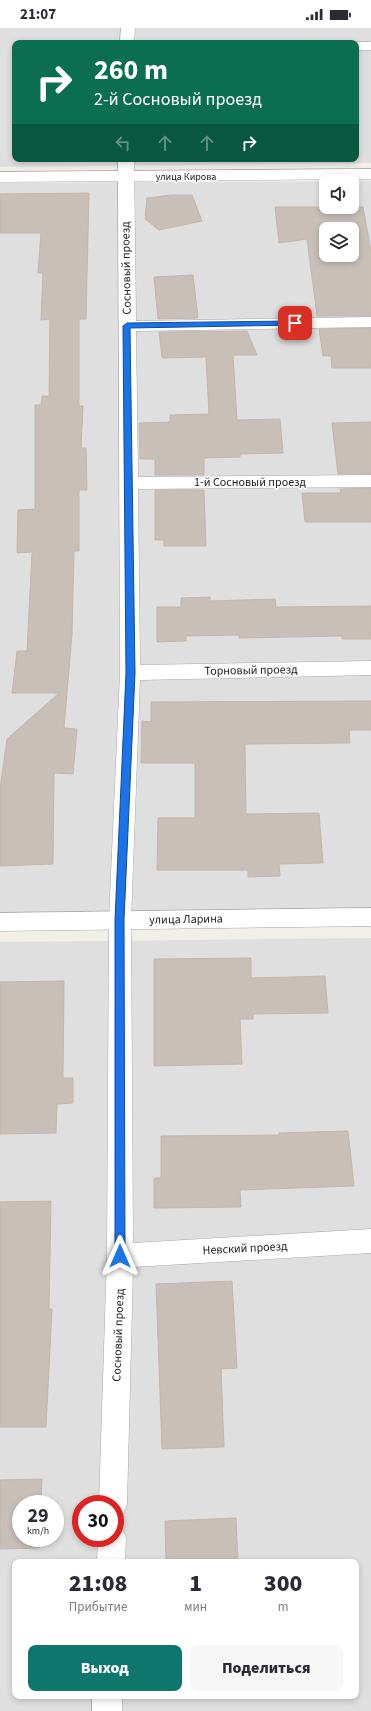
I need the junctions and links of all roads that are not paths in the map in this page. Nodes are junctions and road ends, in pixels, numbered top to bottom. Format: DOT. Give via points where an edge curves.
graph roads {
  1 [pos="128,28"];
  2 [pos="127,40"];
  3 [pos="359,46"];
  4 [pos="371,46"];
  5 [pos="126,168"];
  6 [pos="371,174"];
  7 [pos="0,177"];
  8 [pos="371,322"];
  9 [pos="127,326"];
  10 [pos="371,481"];
  11 [pos="129,483"];
  12 [pos="371,668"];
  13 [pos="130,673"];
  14 [pos="371,917"];
  15 [pos="120,920"];
  16 [pos="0,922"];
  17 [pos="371,1241"];
  18 [pos="120,1256"];
  19 [pos="113,1495"];
  20 [pos="112,1547"];
  21 [pos="111,1559"];
  22 [pos="107,1699"];
  23 [pos="107,1711"];
  1 -- 2 [label="street"];
  3 -- 4 [label="street"];
  5 -- 6 [label="street, улица Кирова"];
  5 -- 7 [label="street, улица Кирова"];
  5 -- 9 [label="street, Сосновый проезд"];
  8 -- 9 [label="street"];
  9 -- 11 [label="street, Сосновый проезд"];
  10 -- 11 [label="street, 1-й Сосновый проезд"];
  11 -- 13 [label="street, Сосновый проезд"];
  12 -- 13 [label="street, Торновый проезд"];
  13 -- 15 [label="street, Сосновый проезд"];
  14 -- 15 [label="street, улица Ларина"];
  15 -- 16 [label="street, улица Ларина"];
  15 -- 18 [label="street, Сосновый проезд"];
  17 -- 18 [label="street, Невский проезд"];
  18 -- 19 [label="street, Сосновый проезд"];
  20 -- 21 [label="street"];
  22 -- 23 [label="street"];
}
